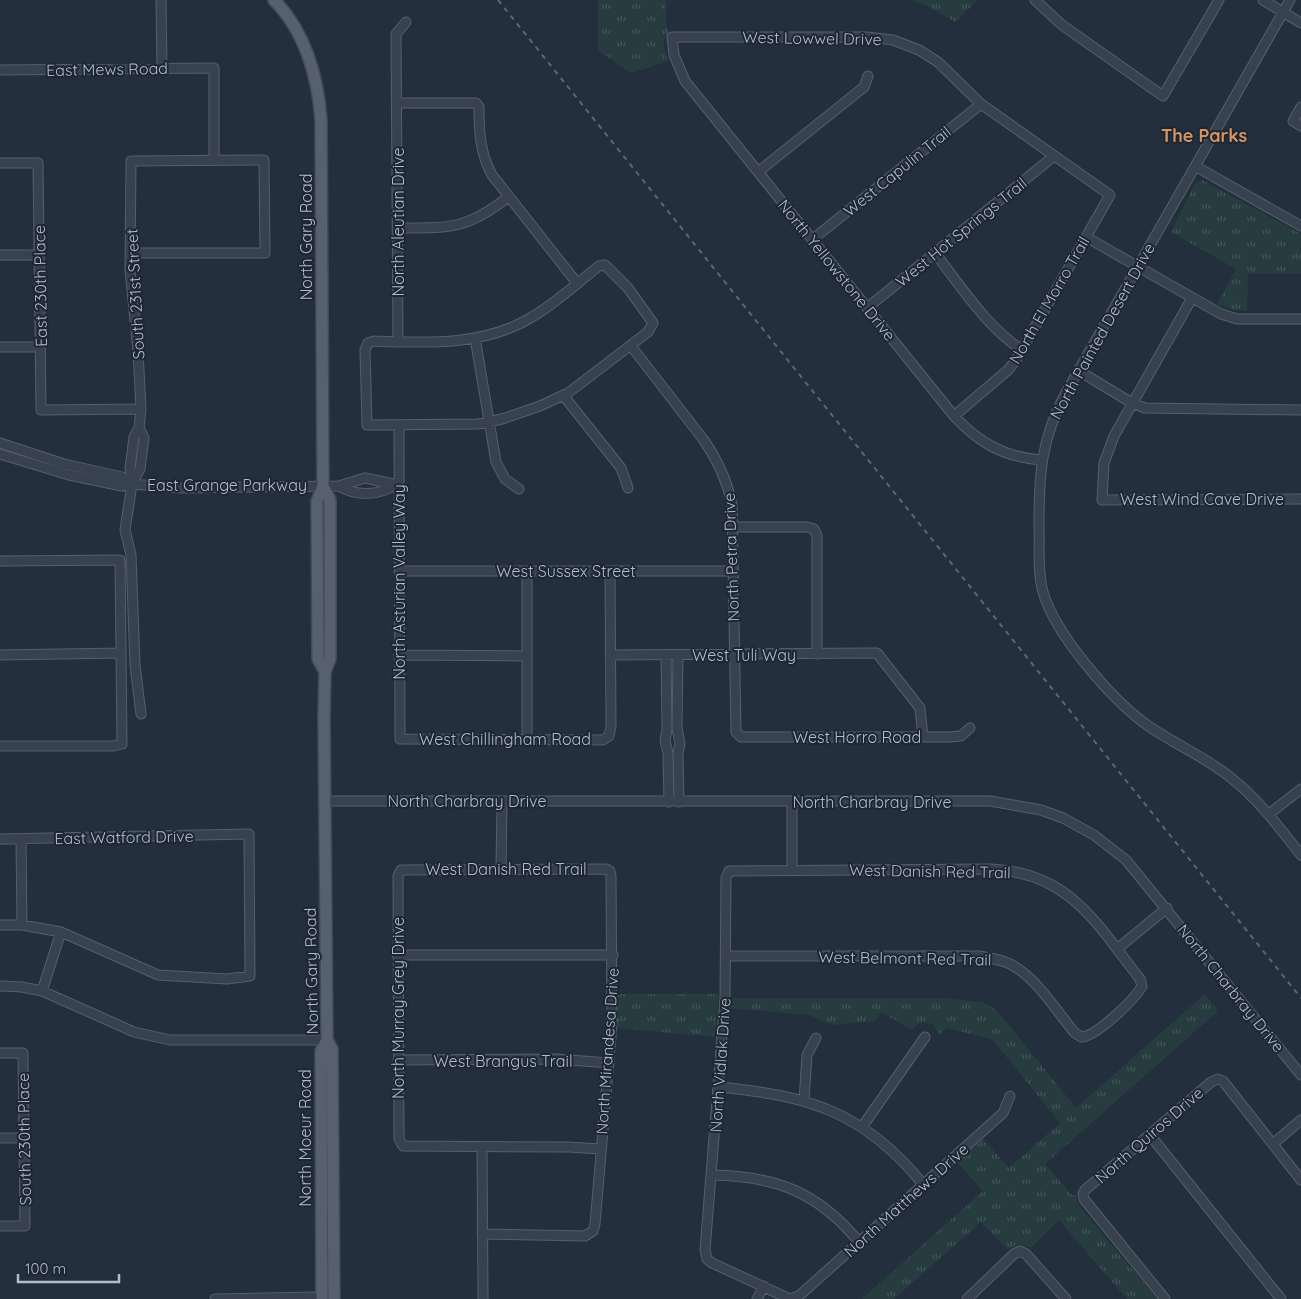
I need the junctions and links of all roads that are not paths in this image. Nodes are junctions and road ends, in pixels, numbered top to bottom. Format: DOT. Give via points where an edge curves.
graph roads {
  1 [pos="162,0"];
  2 [pos="274,0"];
  3 [pos="1035,0"];
  4 [pos="1219,0"];
  5 [pos="1263,0"];
  6 [pos="1290,0"];
  7 [pos="1283,12"];
  8 [pos="406,22"];
  9 [pos="1301,23"];
  10 [pos="672,38"];
  11 [pos="162,69"];
  12 [pos="0,70"];
  13 [pos="868,76"];
  14 [pos="397,103"];
  15 [pos="981,104"];
  16 [pos="1301,107"];
  17 [pos="1297,123"];
  18 [pos="1054,156"];
  19 [pos="214,160"];
  20 [pos="0,163"];
  21 [pos="1195,166"];
  22 [pos="758,172"];
  23 [pos="1110,194"];
  24 [pos="508,197"];
  25 [pos="1301,226"];
  26 [pos="397,228"];
  27 [pos="1086,237"];
  28 [pos="813,239"];
  29 [pos="131,254"];
  30 [pos="935,254"];
  31 [pos="0,255"];
  32 [pos="39,255"];
  33 [pos="1138,266"];
  34 [pos="577,282"];
  35 [pos="1192,298"];
  36 [pos="867,308"];
  37 [pos="1301,319"];
  38 [pos="475,338"];
  39 [pos="398,342"];
  40 [pos="630,346"];
  41 [pos="0,347"];
  42 [pos="40,347"];
  43 [pos="1022,350"];
  44 [pos="1079,371"];
  45 [pos="563,395"];
  46 [pos="1132,403"];
  47 [pos="141,409"];
  48 [pos="1301,410"];
  49 [pos="954,416"];
  50 [pos="488,423"];
  51 [pos="398,425"];
  52 [pos="0,443"];
  53 [pos="0,454"];
  54 [pos="1041,460"];
  55 [pos="371,480"];
  56 [pos="132,484"];
  57 [pos="396,485"];
  58 [pos="323,486"];
  59 [pos="339,486"];
  60 [pos="628,488"];
  61 [pos="519,489"];
  62 [pos="370,492"];
  63 [pos="1301,499"];
  64 [pos="732,527"];
  65 [pos="0,561"];
  66 [pos="733,571"];
  67 [pos="399,572"];
  68 [pos="526,572"];
  69 [pos="610,572"];
  70 [pos="121,654"];
  71 [pos="817,654"];
  72 [pos="0,655"];
  73 [pos="399,655"];
  74 [pos="610,655"];
  75 [pos="666,655"];
  76 [pos="678,655"];
  77 [pos="734,655"];
  78 [pos="526,656"];
  79 [pos="141,714"];
  80 [pos="970,728"];
  81 [pos="679,733"];
  82 [pos="665,735"];
  83 [pos="741,737"];
  84 [pos="923,738"];
  85 [pos="400,739"];
  86 [pos="527,739"];
  87 [pos="0,746"];
  88 [pos="1301,789"];
  89 [pos="325,800"];
  90 [pos="502,802"];
  91 [pos="669,802"];
  92 [pos="679,802"];
  93 [pos="792,802"];
  94 [pos="1269,814"];
  95 [pos="0,839"];
  96 [pos="21,839"];
  97 [pos="1301,855"];
  98 [pos="501,869"];
  99 [pos="402,870"];
  100 [pos="792,870"];
  101 [pos="610,871"];
  102 [pos="729,871"];
  103 [pos="1167,908"];
  104 [pos="0,925"];
  105 [pos="22,925"];
  106 [pos="61,932"];
  107 [pos="1117,949"];
  108 [pos="397,955"];
  109 [pos="613,955"];
  110 [pos="726,956"];
  111 [pos="0,986"];
  112 [pos="42,991"];
  113 [pos="925,1037"];
  114 [pos="1081,1037"];
  115 [pos="816,1038"];
  116 [pos="327,1040"];
  117 [pos="0,1053"];
  118 [pos="398,1060"];
  119 [pos="609,1063"];
  120 [pos="1301,1075"];
  121 [pos="719,1087"];
  122 [pos="1010,1096"];
  123 [pos="804,1101"];
  124 [pos="1301,1120"];
  125 [pos="862,1127"];
  126 [pos="1150,1135"];
  127 [pos="0,1138"];
  128 [pos="24,1138"];
  129 [pos="1273,1144"];
  130 [pos="482,1148"];
  131 [pos="601,1149"];
  132 [pos="712,1175"];
  133 [pos="1301,1180"];
  134 [pos="923,1184"];
  135 [pos="0,1226"];
  136 [pos="482,1234"];
  137 [pos="859,1242"];
  138 [pos="764,1286"];
  139 [pos="215,1299"];
  140 [pos="321,1299"];
  141 [pos="334,1299"];
  142 [pos="483,1299"];
  143 [pos="757,1299"];
  144 [pos="792,1299"];
  145 [pos="967,1299"];
  146 [pos="1066,1299"];
  147 [pos="1165,1299"];
  148 [pos="1281,1299"];
  1 -- 11 [label="street"];
  2 -- 58 [label="main road, North Gary Road" via="294,24 313,70 319,96"];
  3 -- 4 [label="street" via="1062,25 1163,96"];
  5 -- 7 [label="street"];
  6 -- 7 [label="street, North Painted Desert Drive"];
  7 -- 9 [label="street"];
  7 -- 21 [label="street, North Painted Desert Drive"];
  8 -- 14 [label="street, North Aleutian Drive" via="396,34"];
  10 -- 15 [label="street, West Lowwel Drive" via="867,37 892,40 919,50 938,62"];
  10 -- 22 [label="street, North Yellowstone Drive" via="678,69 685,81"];
  11 -- 12 [label="street, East Mews Road"];
  11 -- 19 [label="street, East Mews Road" via="214,68"];
  13 -- 22 [label="street" via="864,87"];
  14 -- 24 [label="street" via="476,103 483,159"];
  14 -- 26 [label="street, North Aleutian Drive"];
  15 -- 18 [label="street, West Lowwel Drive"];
  15 -- 28 [label="street, West Capulin Trail"];
  16 -- 17 [label="street"];
  18 -- 23 [label="street, West Lowwel Drive"];
  18 -- 30 [label="street, West Hot Springs Trail"];
  19 -- 29 [label="street, South 231st Street" via="131,161"];
  19 -- 29 [label="street" via="264,160 265,254"];
  20 -- 32 [label="street, East 230th Place" via="38,163"];
  21 -- 25 [label="street"];
  21 -- 33 [label="street, North Painted Desert Drive"];
  22 -- 28 [label="street, North Yellowstone Drive"];
  23 -- 27 [label="street, North El Morro Trail"];
  24 -- 26 [label="street" via="478,219 458,226"];
  24 -- 34 [label="street"];
  26 -- 39 [label="street, North Aleutian Drive"];
  27 -- 33 [label="street"];
  27 -- 43 [label="street, North El Morro Trail"];
  28 -- 36 [label="street, North Yellowstone Drive"];
  29 -- 47 [label="street, South 231st Street"];
  30 -- 36 [label="street, West Hot Springs Trail"];
  30 -- 43 [label="street" via="990,324 1003,338"];
  31 -- 32 [label="street"];
  32 -- 42 [label="street, East 230th Place"];
  33 -- 35 [label="street"];
  33 -- 44 [label="street, North Painted Desert Drive"];
  34 -- 38 [label="street" via="532,317 515,326"];
  34 -- 40 [label="street" via="605,265 616,276 653,323 648,332"];
  35 -- 37 [label="street" via="1221,314 1237,318"];
  35 -- 46 [label="street"];
  36 -- 49 [label="street, North Yellowstone Drive"];
  38 -- 39 [label="street"];
  38 -- 50 [label="street"];
  39 -- 51 [label="street" via="374,341 368,343 365,350 367,425"];
  40 -- 45 [label="street"];
  40 -- 64 [label="street, North Petra Drive" via="712,452 728,487"];
  41 -- 42 [label="street"];
  42 -- 47 [label="street, East 230th Place" via="41,410"];
  43 -- 49 [label="street, North El Morro Trail" via="1008,370"];
  44 -- 46 [label="street"];
  44 -- 54 [label="street, North Painted Desert Drive" via="1050,424"];
  45 -- 50 [label="street" via="522,413"];
  45 -- 60 [label="street" via="621,468"];
  46 -- 48 [label="street" via="1156,409"];
  46 -- 63 [label="street, West Wind Cave Drive" via="1107,452 1102,500"];
  47 -- 56 [label="street, South 231st Street" via="130,468"];
  49 -- 54 [label="street, North Yellowstone Drive" via="974,437 988,446 1014,457"];
  50 -- 51 [label="street"];
  50 -- 61 [label="street" via="496,462 505,479"];
  51 -- 57 [label="street, North Asturian Valley Way"];
  52 -- 56 [label="street, East Grange Parkway" via="64,464 122,477"];
  53 -- 56 [label="street, East Grange Parkway" via="88,480 122,486"];
  54 -- 94 [label="street, North Painted Desert Drive" via="1040,574 1057,625 1107,688 1130,711 1146,725 1213,764 1246,790"];
  55 -- 57 [label="street"];
  55 -- 59 [label="street" via="364,478"];
  55 -- 62 [label="street"];
  56 -- 58 [label="street, East Grange Parkway" via="181,488"];
  56 -- 79 [label="street, South 231st Street" via="126,530 133,578 135,665"];
  57 -- 62 [label="street"];
  57 -- 67 [label="street, North Asturian Valley Way"];
  58 -- 59 [label="street, East Grange Parkway"];
  58 -- 89 [label="main road, North Gary Road" via="330,500 330,659 325,672"];
  59 -- 62 [label="street" via="365,494"];
  64 -- 66 [label="street, North Petra Drive"];
  64 -- 71 [label="street" via="807,526 814,529 817,536"];
  65 -- 70 [label="street" via="120,560"];
  66 -- 69 [label="street, West Sussex Street"];
  66 -- 77 [label="street, North Petra Drive"];
  67 -- 68 [label="street, West Sussex Street"];
  67 -- 73 [label="street, North Asturian Valley Way"];
  68 -- 69 [label="street, West Sussex Street"];
  68 -- 78 [label="street"];
  69 -- 74 [label="street"];
  70 -- 72 [label="street"];
  70 -- 87 [label="street" via="122,744"];
  71 -- 77 [label="street, West Tuli Way"];
  71 -- 84 [label="street, West Tuli Way" via="877,653 920,708"];
  73 -- 78 [label="street"];
  73 -- 85 [label="street, North Asturian Valley Way"];
  74 -- 75 [label="street, West Tuli Way"];
  74 -- 86 [label="street, West Chillingham Road" via="609,736 603,740"];
  75 -- 76 [label="street, West Tuli Way"];
  75 -- 82 [label="street"];
  76 -- 77 [label="street, West Tuli Way"];
  76 -- 81 [label="street"];
  77 -- 83 [label="street, North Petra Drive" via="735,727"];
  78 -- 86 [label="street"];
  80 -- 84 [label="street, West Horro Road" via="961,736"];
  81 -- 82 [label="street" via="671,731"];
  81 -- 92 [label="street"];
  82 -- 91 [label="street"];
  83 -- 84 [label="street, West Horro Road"];
  85 -- 86 [label="street, West Chillingham Road"];
  88 -- 94 [label="street"];
  89 -- 90 [label="street, North Charbray Drive"];
  89 -- 116 [label="main road, North Gary Road"];
  90 -- 91 [label="street, North Charbray Drive"];
  90 -- 98 [label="street"];
  91 -- 92 [label="street, North Charbray Drive"];
  92 -- 93 [label="street, North Charbray Drive"];
  93 -- 100 [label="street"];
  93 -- 103 [label="street, North Charbray Drive" via="990,802 1041,810 1079,826 1110,847 1126,860"];
  94 -- 97 [label="street, North Painted Desert Drive"];
  95 -- 96 [label="street, East Watford Drive"];
  96 -- 105 [label="street"];
  96 -- 106 [label="street, East Watford Drive" via="249,834 250,976 227,979 158,975"];
  98 -- 99 [label="street, West Danish Red Trail"];
  98 -- 101 [label="street, West Danish Red Trail"];
  99 -- 108 [label="street, North Murray Grey Drive" via="398,876"];
  100 -- 102 [label="street, West Danish Red Trail"];
  100 -- 107 [label="street, West Danish Red Trail" via="991,869 1027,874 1071,896"];
  101 -- 109 [label="street, North Mirandesa Drive"];
  102 -- 110 [label="street, North Vidlak Drive" via="726,878"];
  103 -- 107 [label="street"];
  103 -- 120 [label="street, North Charbray Drive"];
  104 -- 105 [label="street"];
  105 -- 106 [label="street"];
  106 -- 112 [label="street"];
  107 -- 114 [label="street, West Danish Red Trail" via="1142,986 1136,996 1094,1034"];
  108 -- 109 [label="street"];
  108 -- 118 [label="street, North Murray Grey Drive"];
  109 -- 119 [label="street, North Mirandesa Drive"];
  110 -- 114 [label="street, West Belmont Red Trail" via="979,956 994,959 1009,963 1032,981"];
  110 -- 121 [label="street, North Vidlak Drive"];
  111 -- 112 [label="street"];
  112 -- 116 [label="street" via="134,1032 170,1040"];
  113 -- 125 [label="street"];
  115 -- 123 [label="street" via="807,1054"];
  116 -- 140 [label="main road, North Moeur Road" via="321,1051"];
  116 -- 141 [label="main road, North Gary Road" via="332,1048"];
  117 -- 128 [label="street, South 230th Place" via="23,1053"];
  118 -- 119 [label="street, West Brangus Trail"];
  118 -- 130 [label="street, North Murray Grey Drive" via="399,1139 403,1146"];
  119 -- 131 [label="street, North Mirandesa Drive"];
  121 -- 123 [label="street" via="769,1092"];
  121 -- 132 [label="street, North Vidlak Drive"];
  122 -- 134 [label="street, North Matthews Drive" via="1003,1113"];
  123 -- 125 [label="street"];
  124 -- 129 [label="street"];
  125 -- 134 [label="street" via="902,1160"];
  126 -- 129 [label="street, North Quiros Drive" via="1218,1079 1223,1081"];
  126 -- 147 [label="street, North Quiros Drive" via="1083,1194"];
  126 -- 148 [label="street"];
  127 -- 128 [label="street"];
  128 -- 135 [label="street, South 230th Place" via="25,1226"];
  129 -- 133 [label="street"];
  130 -- 131 [label="street"];
  130 -- 136 [label="street"];
  131 -- 136 [label="street, North Mirandesa Drive" via="593,1231 585,1236"];
  132 -- 137 [label="street" via="751,1177 795,1189 829,1210"];
  132 -- 138 [label="street, North Vidlak Drive" via="705,1250 707,1259"];
  134 -- 137 [label="street, North Matthews Drive"];
  136 -- 142 [label="street"];
  137 -- 144 [label="street, North Matthews Drive"];
  138 -- 143 [label="street"];
  138 -- 144 [label="street"];
  139 -- 140 [label="street"];
  145 -- 146 [label="street" via="1020,1251"];
}
